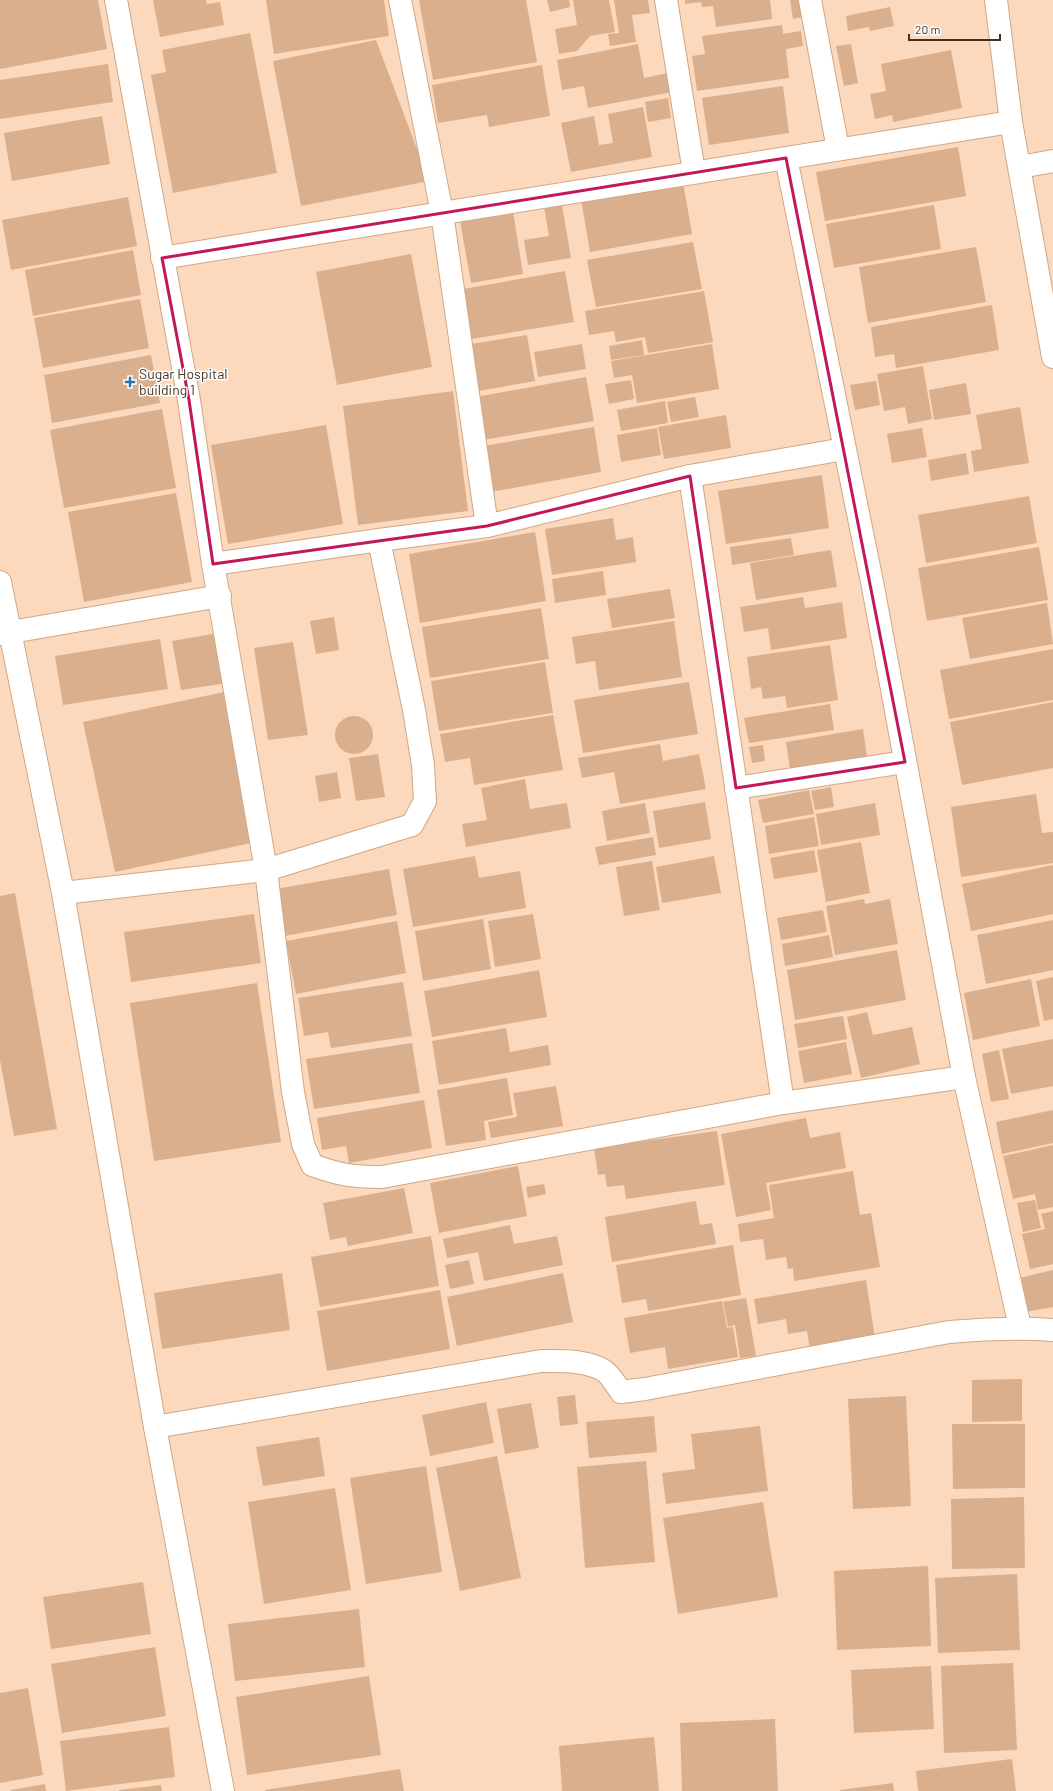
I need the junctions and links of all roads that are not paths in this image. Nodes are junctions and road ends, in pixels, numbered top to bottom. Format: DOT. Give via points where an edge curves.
graph roads {
  1 [pos="116,0"];
  2 [pos="400,0"];
  3 [pos="666,0"];
  4 [pos="810,0"];
  5 [pos="996,0"];
  6 [pos="1011,122"];
  7 [pos="838,149"];
  8 [pos="786,158"];
  9 [pos="1053,161"];
  10 [pos="1020,167"];
  11 [pos="694,172"];
  12 [pos="442,213"];
  13 [pos="162,258"];
  14 [pos="1053,357"];
  15 [pos="844,449"];
  16 [pos="690,476"];
  17 [pos="486,526"];
  18 [pos="379,540"];
  19 [pos="213,564"];
  20 [pos="0,582"];
  21 [pos="220,596"];
  22 [pos="5,633"];
  23 [pos="905,762"];
  24 [pos="736,788"];
  25 [pos="266,870"];
  26 [pos="63,893"];
  27 [pos="964,1076"];
  28 [pos="784,1103"];
  29 [pos="1020,1328"];
  30 [pos="1053,1330"];
  31 [pos="155,1427"];
  32 [pos="223,1791"];
  1 -- 13 [label="street"];
  2 -- 12 [label="street"];
  3 -- 11 [label="street"];
  4 -- 7 [label="street"];
  5 -- 6 [label="street"];
  6 -- 7 [label="street"];
  6 -- 10 [label="street"];
  7 -- 8 [label="street"];
  8 -- 11 [label="street"];
  8 -- 15 [label="street"];
  9 -- 10 [label="street"];
  10 -- 14 [label="street"];
  11 -- 12 [label="street"];
  12 -- 13 [label="street"];
  12 -- 17 [label="street"];
  13 -- 19 [label="street" via="189,400"];
  15 -- 16 [label="street"];
  15 -- 23 [label="street" via="873,587"];
  16 -- 17 [label="street"];
  16 -- 24 [label="street"];
  17 -- 18 [label="street"];
  18 -- 19 [label="street"];
  18 -- 25 [label="street" via="415,718 423,765 425,801 412,825"];
  19 -- 21 [label="street"];
  20 -- 22 [label="street"];
  21 -- 22 [label="street"];
  21 -- 25 [label="street"];
  22 -- 26 [label="street"];
  23 -- 24 [label="street"];
  23 -- 27 [label="street"];
  24 -- 28 [label="street"];
  25 -- 26 [label="street"];
  25 -- 28 [label="street" via="293,1092 303,1144 312,1165 336,1174 382,1177"];
  26 -- 31 [label="street"];
  27 -- 28 [label="street"];
  27 -- 29 [label="street"];
  29 -- 30 [label="street"];
  29 -- 31 [label="street" via="949,1332 622,1392 604,1370 583,1363 541,1361"];
  31 -- 32 [label="street"];
}
